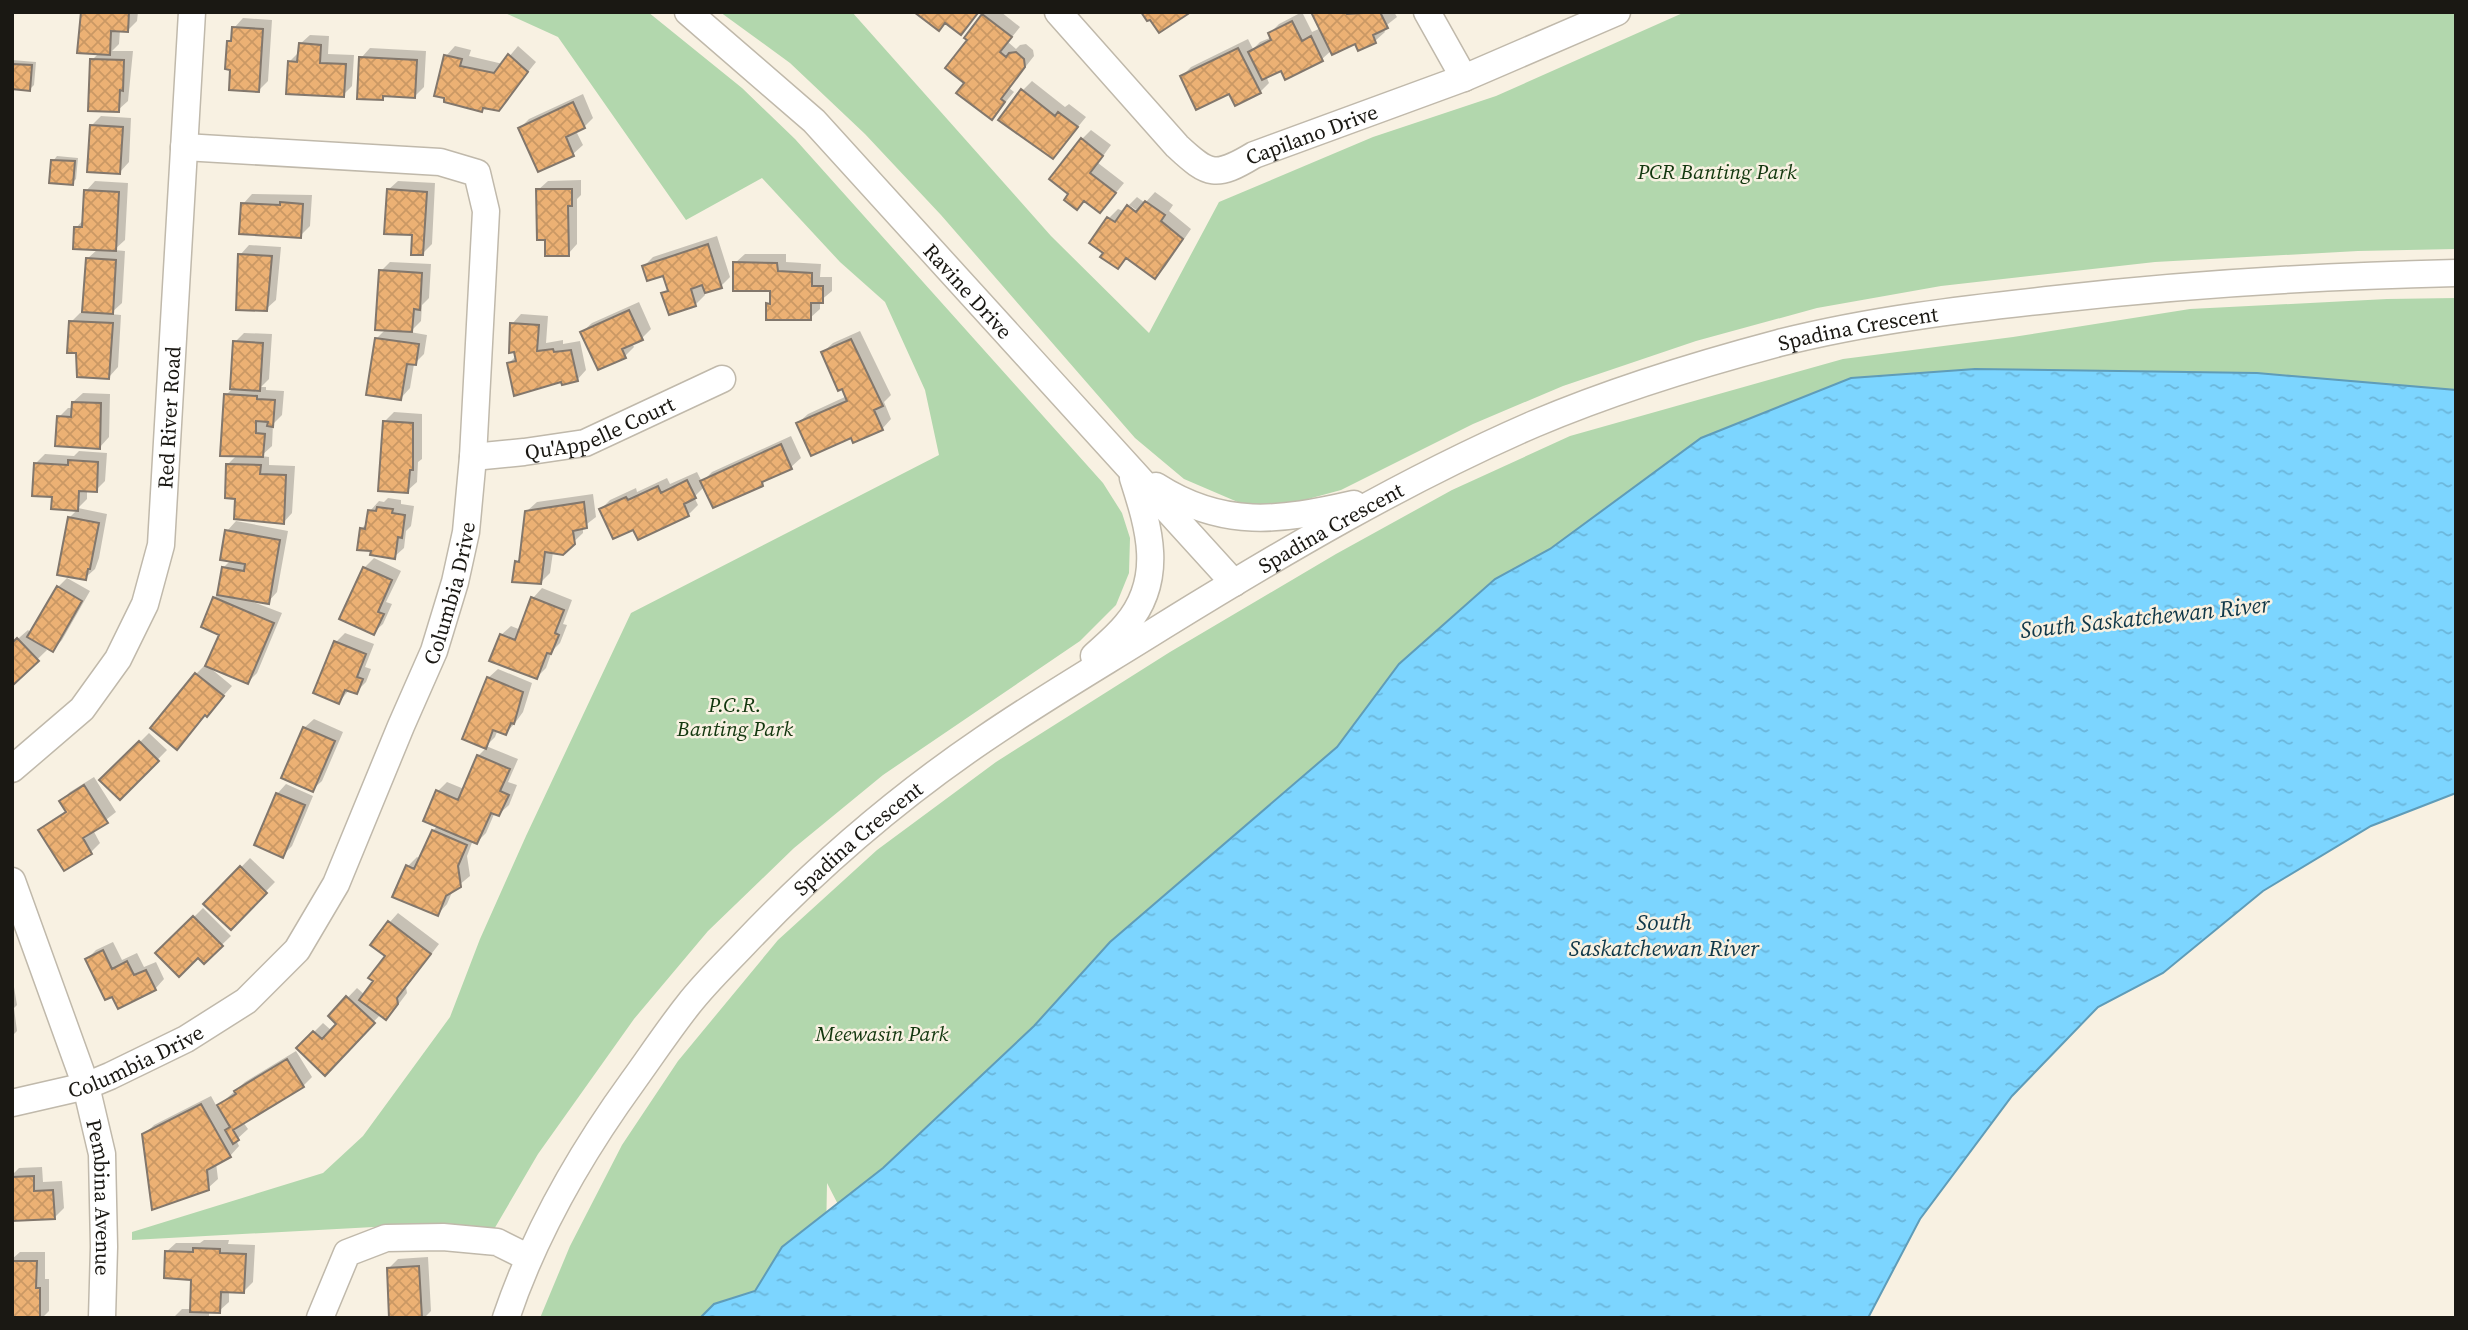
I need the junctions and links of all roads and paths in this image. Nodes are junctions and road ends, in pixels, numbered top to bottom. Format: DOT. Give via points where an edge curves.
graph roads {
  1 [pos="192,12"];
  2 [pos="688,12"];
  3 [pos="1058,12"];
  4 [pos="1427,12"];
  5 [pos="1617,12"];
  6 [pos="1464,78"];
  7 [pos="184,147"];
  8 [pos="2456,273"];
  9 [pos="722,379"];
  10 [pos="473,457"];
  11 [pos="1130,469"];
  12 [pos="1380,499"];
  13 [pos="1234,583"];
  14 [pos="1057,692"];
  15 [pos="12,769"];
  16 [pos="12,881"];
  17 [pos="86,1086"];
  18 [pos="12,1103"];
  19 [pos="527,1257"];
  20 [pos="102,1318"];
  21 [pos="320,1318"];
  22 [pos="506,1318"];
  1 -- 7 [label="street, Red River Road"];
  2 -- 11 [label="street, Ravine Drive" via="814,121"];
  3 -- 6 [label="street, Capilano Drive" via="1177,146 1212,172 1230,170 1254,155"];
  4 -- 6 [label="street"];
  5 -- 6 [label="street, Capilano Drive"];
  7 -- 10 [label="street, Columbia Drive" via="440,162 477,173 486,211"];
  7 -- 15 [label="street, Red River Road" via="161,545 145,604 118,659 82,709"];
  8 -- 12 [label="street, Spadina Crescent" via="2151,289 1967,309 1785,342 1614,393 1475,451"];
  9 -- 10 [label="street, Qu'Appelle Court" via="585,443"];
  10 -- 17 [label="street, Columbia Drive" via="466,532 434,651 336,884 297,950 247,1001 186,1039"];
  11 -- 12 [label="street" via="1178,500 1237,518 1307,515"];
  11 -- 13 [label="street, Ravine Drive"];
  11 -- 14 [label="street" via="1150,536 1146,587 1127,624"];
  12 -- 13 [label="street, Spadina Crescent"];
  13 -- 14 [label="street, Spadina Crescent"];
  14 -- 19 [label="street, Spadina Crescent" via="982,740 883,815 790,896 690,1001 604,1121"];
  16 -- 17 [label="street, Pembina Avenue"];
  17 -- 18 [label="street, Columbia Drive"];
  17 -- 20 [label="street, Pembina Avenue" via="102,1154"];
  19 -- 21 [label="street" via="497,1242 386,1238 348,1253"];
  19 -- 22 [label="street, Spadina Crescent"];
}
